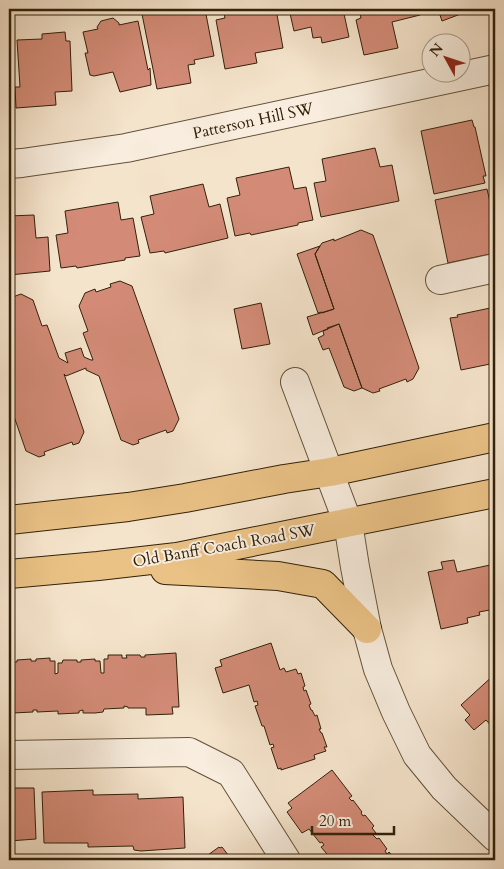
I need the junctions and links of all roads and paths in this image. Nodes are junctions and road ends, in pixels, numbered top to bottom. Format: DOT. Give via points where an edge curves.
graph roads {
  1 [pos="495,69"];
  2 [pos="9,164"];
  3 [pos="495,268"];
  4 [pos="440,280"];
  5 [pos="295,382"];
  6 [pos="495,437"];
  7 [pos="330,472"];
  8 [pos="495,493"];
  9 [pos="9,520"];
  10 [pos="348,523"];
  11 [pos="98,566"];
  12 [pos="9,574"];
  13 [pos="367,629"];
  14 [pos="9,755"];
  15 [pos="495,837"];
  16 [pos="286,860"];
  1 -- 2 [label="street, Patterson Hill SW" via="126,148"];
  3 -- 4 [label="street"];
  5 -- 7 [label="street"];
  6 -- 7 [label="main road"];
  7 -- 9 [label="main road" via="128,508"];
  7 -- 10 [label="street"];
  8 -- 10 [label="main road, Old Banff Coach Road SW"];
  10 -- 11 [label="main road, Old Banff Coach Road SW" via="178,557"];
  10 -- 13 [label="street"];
  11 -- 12 [label="main road, Old Banff Coach Road SW"];
  11 -- 13 [label="main road" via="278,576 323,584"];
  13 -- 15 [label="street" via="382,678 417,755 444,788"];
  14 -- 16 [label="street" via="189,752 231,773"];
}
